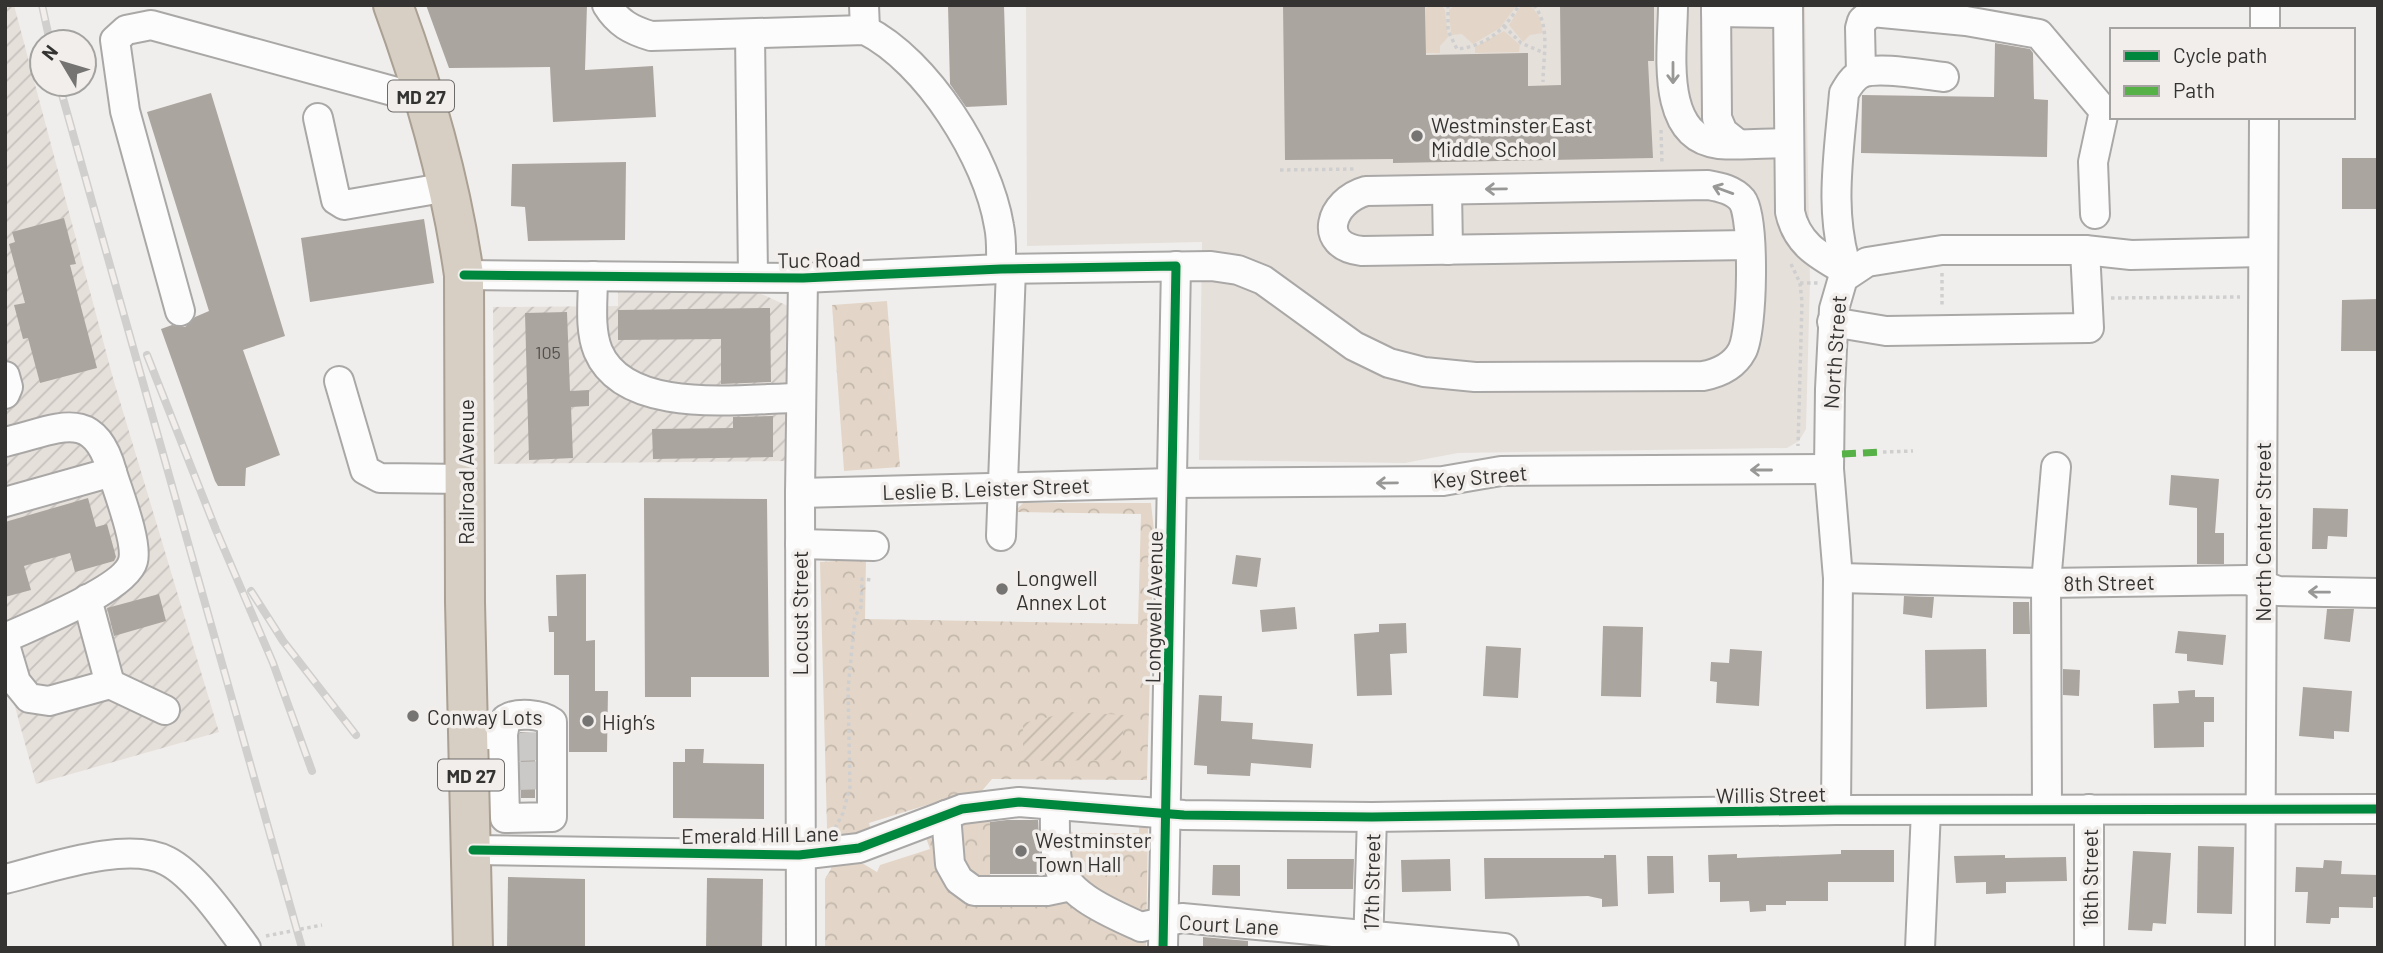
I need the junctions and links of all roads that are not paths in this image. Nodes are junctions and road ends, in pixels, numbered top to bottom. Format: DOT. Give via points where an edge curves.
graph roads {
  1 [pos="393,5"];
  2 [pos="607,5"];
  3 [pos="1673,5"];
  4 [pos="2265,5"];
  5 [pos="1716,9"];
  6 [pos="1788,9"];
  7 [pos="865,18"];
  8 [pos="2264,28"];
  9 [pos="750,34"];
  10 [pos="1861,74"];
  11 [pos="1944,77"];
  12 [pos="422,99"];
  13 [pos="318,118"];
  14 [pos="2264,119"];
  15 [pos="1789,143"];
  16 [pos="1738,144"];
  17 [pos="448,187"];
  18 [pos="1447,190"];
  19 [pos="2095,214"];
  20 [pos="1749,245"];
  21 [pos="1447,250"];
  22 [pos="2085,250"];
  23 [pos="2262,252"];
  24 [pos="1176,266"];
  25 [pos="1006,269"];
  26 [pos="464,275"];
  27 [pos="593,276"];
  28 [pos="752,277"];
  29 [pos="803,278"];
  30 [pos="1836,278"];
  31 [pos="180,310"];
  32 [pos="1832,322"];
  33 [pos="5,376"];
  34 [pos="340,381"];
  35 [pos="5,394"];
  36 [pos="801,398"];
  37 [pos="5,442"];
  38 [pos="2056,467"];
  39 [pos="1829,469"];
  40 [pos="112,472"];
  41 [pos="467,479"];
  42 [pos="1172,483"];
  43 [pos="1003,488"];
  44 [pos="800,493"];
  45 [pos="5,502"];
  46 [pos="1001,536"];
  47 [pos="800,544"];
  48 [pos="874,546"];
  49 [pos="1838,578"];
  50 [pos="2046,583"];
  51 [pos="2261,587"];
  52 [pos="2378,593"];
  53 [pos="87,599"];
  54 [pos="5,638"];
  55 [pos="5,645"];
  56 [pos="110,684"];
  57 [pos="165,710"];
  58 [pos="515,743"];
  59 [pos="530,776"];
  60 [pos="1055,805"];
  61 [pos="2378,808"];
  62 [pos="2047,809"];
  63 [pos="2089,809"];
  64 [pos="2261,809"];
  65 [pos="1836,810"];
  66 [pos="1926,810"];
  67 [pos="1166,812"];
  68 [pos="946,815"];
  69 [pos="1372,817"];
  70 [pos="533,818"];
  71 [pos="473,850"];
  72 [pos="534,850"];
  73 [pos="799,855"];
  74 [pos="5,879"];
  75 [pos="1071,886"];
  76 [pos="1164,935"];
  77 [pos="1369,941"];
  78 [pos="245,947"];
  79 [pos="473,948"];
  80 [pos="802,948"];
  81 [pos="1504,948"];
  82 [pos="1920,948"];
  83 [pos="2089,948"];
  84 [pos="2260,948"];
  1 -- 12 [label="highway, Railroad Avenue / MD 27"];
  2 -- 9 [label="street" via="616,19 651,36"];
  3 -- 16 [label="street, one-way" via="1676,110 1701,138"];
  4 -- 8 [label="street"];
  5 -- 6 [label="street"];
  5 -- 16 [label="street" via="1716,113 1723,132"];
  6 -- 15 [label="street"];
  7 -- 9 [label="street"];
  7 -- 25 [label="street" via="915,68 981,167 1000,227"];
  9 -- 28 [label="street"];
  10 -- 11 [label="street" via="1875,71"];
  10 -- 19 [label="street" via="1860,28 1872,12 2039,34 2104,111 2093,162"];
  10 -- 30 [label="street" via="1843,93 1835,206"];
  12 -- 17 [label="highway, Railroad Avenue / MD 27"];
  12 -- 31 [label="street" via="150,25 126,30 114,40 125,110"];
  13 -- 17 [label="street" via="336,200 344,205"];
  14 -- 23 [label="street, North Center Street"];
  15 -- 16 [label="street"];
  15 -- 30 [label="street" via="1792,223"];
  17 -- 26 [label="highway, Railroad Avenue / MD 27"];
  20 -- 18 [label="street, Tuc Road, one-way" via="1746,207 1740,198 1719,187"];
  18 -- 21 [label="street"];
  18 -- 21 [label="street, Tuc Road" via="1366,191 1344,201 1334,215 1334,233 1342,245 1362,251"];
  20 -- 21 [label="street"];
  20 -- 24 [label="street, Tuc Road" via="1745,347 1731,365 1703,376 1475,377 1424,372 1389,363 1354,346 1263,280 1211,265"];
  22 -- 23 [label="street, North Street"];
  22 -- 30 [label="street, North Street" via="1942,250 1867,262"];
  22 -- 32 [label="street" via="2089,328 1886,331"];
  23 -- 51 [label="street, North Center Street"];
  24 -- 25 [label="street, Tuc Road"];
  24 -- 42 [label="street, Longwell Avenue"];
  25 -- 29 [label="street, Tuc Road"];
  25 -- 43 [label="street"];
  26 -- 27 [label="street, Tuc Road"];
  26 -- 41 [label="highway, Railroad Avenue / MD 27"];
  27 -- 28 [label="street, Tuc Road"];
  27 -- 36 [label="street" via="597,348 611,369 634,386 667,398"];
  28 -- 29 [label="street, Tuc Road"];
  29 -- 36 [label="street, Locust Street"];
  30 -- 32 [label="street, North Street" via="1839,285"];
  32 -- 39 [label="street, North Street"];
  33 -- 35 [label="street"];
  34 -- 41 [label="street" via="365,470 380,478"];
  36 -- 44 [label="street, Locust Street"];
  37 -- 40 [label="street" via="65,428 91,431 100,439"];
  38 -- 50 [label="street"];
  39 -- 42 [label="street, Key Street, one-way" via="1501,471 1443,481"];
  39 -- 49 [label="street, North Street"];
  40 -- 45 [label="street"];
  40 -- 53 [label="street" via="134,561 124,578"];
  41 -- 58 [label="highway, Railroad Avenue / MD 27" via="465,603"];
  42 -- 43 [label="street, Leslie B. Leister Street"];
  42 -- 67 [label="street, Longwell Avenue"];
  43 -- 44 [label="street, Leslie B. Leister Street"];
  43 -- 46 [label="street"];
  44 -- 47 [label="street, Locust Street"];
  47 -- 48 [label="street"];
  47 -- 73 [label="street, Locust Street"];
  49 -- 50 [label="street, 8th Street"];
  49 -- 65 [label="street, North Street"];
  50 -- 51 [label="street, 8th Street" via="2248,580"];
  50 -- 62 [label="street"];
  52 -- 51 [label="street, 8th Street, one-way"];
  51 -- 64 [label="street, North Center Street"];
  53 -- 54 [label="street"];
  53 -- 56 [label="street"];
  55 -- 56 [label="street" via="21,692 38,701"];
  56 -- 57 [label="street"];
  58 -- 59 [label="street"];
  58 -- 59 [label="street"];
  58 -- 71 [label="highway, Railroad Avenue / MD 27"];
  59 -- 70 [label="street" via="552,817"];
  59 -- 70 [label="street" via="505,818"];
  60 -- 67 [label="street, Emerald Hill Lane"];
  60 -- 68 [label="street, Emerald Hill Lane" via="1009,803"];
  60 -- 75 [label="street" via="1057,862"];
  61 -- 64 [label="street, Willis Street"];
  62 -- 63 [label="street, Willis Street"];
  62 -- 66 [label="street, Willis Street"];
  63 -- 64 [label="street, Willis Street"];
  63 -- 83 [label="street, 16th Street"];
  64 -- 84 [label="street, North Center Street"];
  65 -- 66 [label="street, Willis Street"];
  65 -- 69 [label="street, Willis Street"];
  66 -- 82 [label="street"];
  67 -- 69 [label="street, Willis Street"];
  67 -- 76 [label="street, Longwell Avenue"];
  68 -- 73 [label="street, Emerald Hill Lane" via="859,848"];
  68 -- 75 [label="street" via="950,864 959,880 974,891 1047,891"];
  69 -- 77 [label="street, 17th Street"];
  70 -- 72 [label="street"];
  71 -- 72 [label="street, Emerald Hill Lane"];
  71 -- 79 [label="highway, Railroad Avenue / MD 27"];
  72 -- 73 [label="street, Emerald Hill Lane"];
  73 -- 80 [label="street, Locust Street"];
  74 -- 78 [label="street" via="113,855 155,856 187,876"];
  75 -- 76 [label="street, Court Lane" via="1097,905"];
  76 -- 77 [label="street, Court Lane" via="1182,918"];
  77 -- 81 [label="street, Court Lane"];
}
